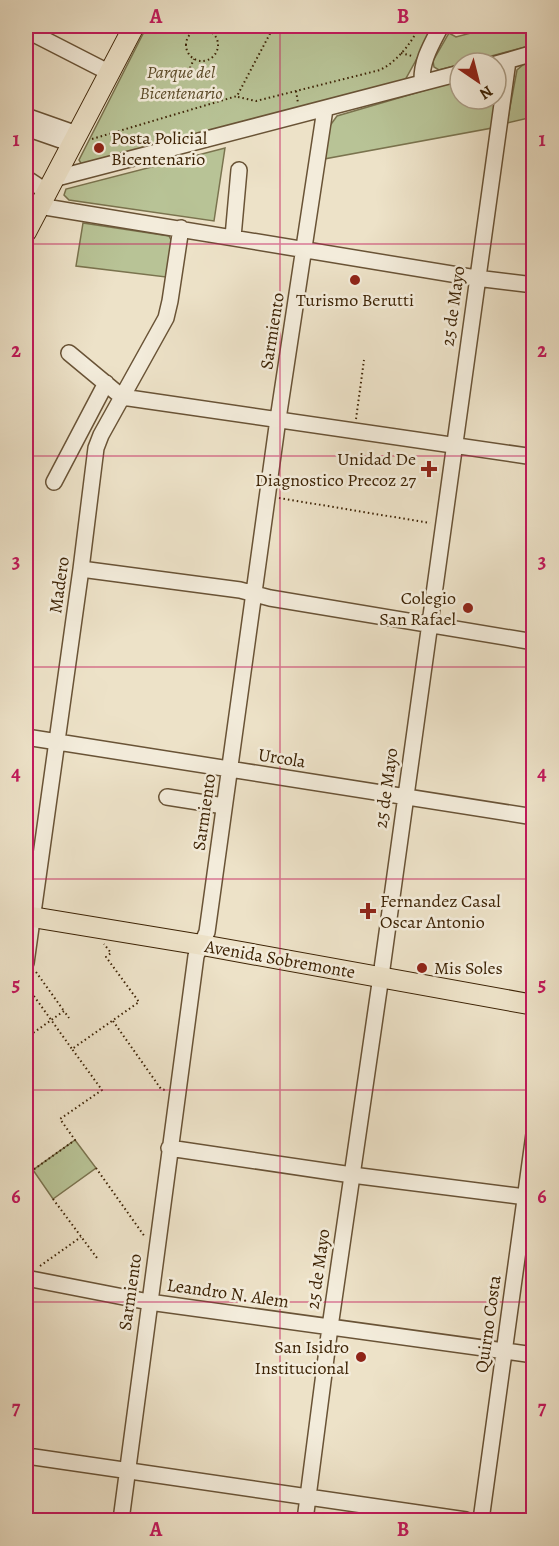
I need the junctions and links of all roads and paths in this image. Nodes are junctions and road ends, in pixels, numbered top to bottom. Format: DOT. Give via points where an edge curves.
graph roads {
  1 [pos="134,26"];
  2 [pos="212,26"];
  3 [pos="218,26"];
  4 [pos="223,26"];
  5 [pos="274,26"];
  6 [pos="420,26"];
  7 [pos="441,26"];
  8 [pos="26,30"];
  9 [pos="209,31"];
  10 [pos="534,53"];
  11 [pos="194,59"];
  12 [pos="508,60"];
  13 [pos="190,68"];
  14 [pos="110,73"];
  15 [pos="448,76"];
  16 [pos="422,83"];
  17 [pos="237,96"];
  18 [pos="325,109"];
  19 [pos="496,111"];
  20 [pos="26,116"];
  21 [pos="26,128"];
  22 [pos="74,140"];
  23 [pos="239,170"];
  24 [pos="26,178"];
  25 [pos="46,192"];
  26 [pos="181,228"];
  27 [pos="26,232"];
  28 [pos="232,237"];
  29 [pos="305,249"];
  30 [pos="476,278"];
  31 [pos="534,285"];
  32 [pos="69,353"];
  33 [pos="364,360"];
  34 [pos="106,383"];
  35 [pos="122,397"];
  36 [pos="278,419"];
  37 [pos="354,430"];
  38 [pos="453,445"];
  39 [pos="534,457"];
  40 [pos="54,482"];
  41 [pos="267,496"];
  42 [pos="442,525"];
  43 [pos="81,569"];
  44 [pos="254,593"];
  45 [pos="428,623"];
  46 [pos="534,642"];
  47 [pos="26,737"];
  48 [pos="57,743"];
  49 [pos="229,770"];
  50 [pos="167,797"];
  51 [pos="405,797"];
  52 [pos="224,806"];
  53 [pos="534,817"];
  54 [pos="28,916"];
  55 [pos="91,928"];
  56 [pos="202,945"];
  57 [pos="26,958"];
  58 [pos="26,963"];
  59 [pos="381,976"];
  60 [pos="26,985"];
  61 [pos="534,1005"];
  62 [pos="64,1011"];
  63 [pos="69,1017"];
  64 [pos="51,1020"];
  65 [pos="113,1021"];
  66 [pos="26,1038"];
  67 [pos="72,1049"];
  68 [pos="161,1089"];
  69 [pos="534,1134"];
  70 [pos="169,1148"];
  71 [pos="26,1160"];
  72 [pos="96,1168"];
  73 [pos="352,1175"];
  74 [pos="529,1198"];
  75 [pos="53,1199"];
  76 [pos="81,1237"];
  77 [pos="155,1251"];
  78 [pos="97,1258"];
  79 [pos="30,1274"];
  80 [pos="149,1302"];
  81 [pos="330,1327"];
  82 [pos="504,1351"];
  83 [pos="534,1355"];
  84 [pos="34,1457"];
  85 [pos="126,1470"];
  86 [pos="308,1497"];
  87 [pos="121,1521"];
  88 [pos="305,1521"];
  89 [pos="466,1521"];
  90 [pos="480,1521"];
  1 -- 14 [label="main road"];
  2 -- 9 [label="path"];
  3 -- 4 [label="path"];
  5 -- 17 [label="path"];
  6 -- 17 [label="path" via="396,58 380,70 256,101"];
  7 -- 16 [label="street" via="424,59"];
  8 -- 14 [label="street"];
  9 -- 11 [label="path" via="200,29 187,39 186,50"];
  9 -- 11 [label="path" via="217,39 215,54 203,61"];
  10 -- 12 [label="street"];
  11 -- 13 [label="path"];
  14 -- 22 [label="main road"];
  15 -- 16 [label="street"];
  16 -- 18 [label="street"];
  17 -- 22 [label="path"];
  18 -- 25 [label="street"];
  18 -- 29 [label="street, Sarmiento"];
  19 -- 30 [label="street, 25 de Mayo"];
  20 -- 22 [label="street"];
  21 -- 22 [label="street"];
  22 -- 25 [label="main road"];
  23 -- 28 [label="street"];
  24 -- 25 [label="street"];
  25 -- 26 [label="street"];
  25 -- 27 [label="main road"];
  26 -- 28 [label="street"];
  26 -- 35 [label="street, Madero" via="166,318"];
  28 -- 29 [label="street"];
  29 -- 30 [label="street"];
  29 -- 36 [label="street, Sarmiento"];
  30 -- 31 [label="street"];
  30 -- 38 [label="street, 25 de Mayo"];
  32 -- 34 [label="street"];
  33 -- 37 [label="path"];
  34 -- 35 [label="street"];
  34 -- 40 [label="street"];
  35 -- 36 [label="street"];
  35 -- 43 [label="street, Madero" via="96,448"];
  36 -- 37 [label="street"];
  36 -- 41 [label="street, Sarmiento"];
  37 -- 38 [label="street"];
  38 -- 39 [label="street"];
  38 -- 42 [label="street, 25 de Mayo"];
  41 -- 42 [label="path"];
  41 -- 44 [label="street, Sarmiento"];
  42 -- 45 [label="street, 25 de Mayo"];
  43 -- 44 [label="street"];
  43 -- 48 [label="street, Madero"];
  44 -- 45 [label="street"];
  44 -- 49 [label="street, Sarmiento"];
  45 -- 46 [label="street"];
  45 -- 51 [label="street, 25 de Mayo"];
  47 -- 48 [label="street, Urcola"];
  48 -- 49 [label="street, Urcola"];
  48 -- 54 [label="street, Madero"];
  49 -- 51 [label="street, Urcola"];
  49 -- 52 [label="street, Sarmiento"];
  50 -- 52 [label="street"];
  51 -- 53 [label="street, Urcola"];
  51 -- 59 [label="street, 25 de Mayo"];
  52 -- 56 [label="street, Sarmiento"];
  54 -- 55 [label="main road, Avenida Sobremonte"];
  54 -- 57 [label="street, Madero"];
  55 -- 56 [label="main road, Avenida Sobremonte"];
  55 -- 65 [label="path" via="111,953 106,957 139,1002"];
  56 -- 59 [label="main road, Avenida Sobremonte"];
  56 -- 70 [label="street, Sarmiento" via="196,957"];
  57 -- 58 [label="street, Madero"];
  57 -- 62 [label="path"];
  59 -- 61 [label="main road, Avenida Sobremonte"];
  59 -- 73 [label="street, 25 de Mayo"];
  60 -- 64 [label="path"];
  62 -- 63 [label="path"];
  62 -- 64 [label="path"];
  64 -- 66 [label="path"];
  64 -- 67 [label="path"];
  65 -- 67 [label="path"];
  65 -- 68 [label="path"];
  67 -- 71 [label="path" via="102,1090 60,1119 75,1140 33,1170"];
  69 -- 74 [label="street, Quirno Costa"];
  70 -- 73 [label="street"];
  70 -- 77 [label="street, Sarmiento"];
  72 -- 77 [label="path"];
  73 -- 74 [label="street"];
  73 -- 81 [label="street, 25 de Mayo"];
  74 -- 82 [label="street, Quirno Costa"];
  75 -- 76 [label="path"];
  76 -- 78 [label="path"];
  76 -- 79 [label="path"];
  77 -- 80 [label="street, Sarmiento"];
  79 -- 80 [label="street, Leandro N. Alem"];
  80 -- 81 [label="street, Leandro N. Alem"];
  80 -- 85 [label="street, Sarmiento"];
  81 -- 82 [label="street, Leandro N. Alem"];
  81 -- 86 [label="street, 25 de Mayo"];
  82 -- 83 [label="street, Leandro N. Alem"];
  82 -- 90 [label="street, Quirno Costa"];
  84 -- 85 [label="street"];
  85 -- 86 [label="street"];
  85 -- 87 [label="street, Sarmiento"];
  86 -- 88 [label="street, 25 de Mayo"];
  86 -- 89 [label="street"];
}
